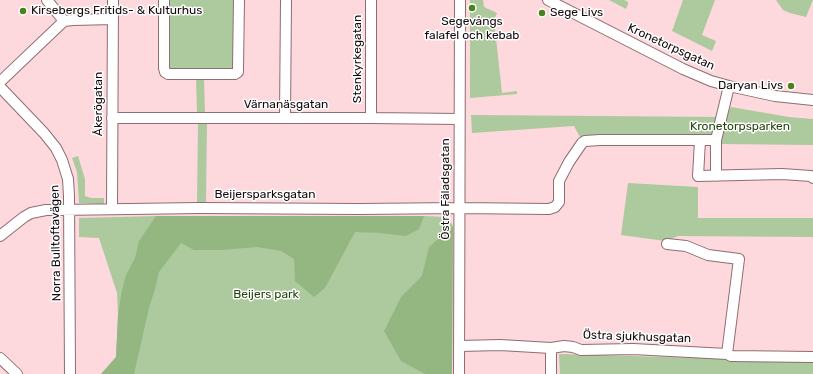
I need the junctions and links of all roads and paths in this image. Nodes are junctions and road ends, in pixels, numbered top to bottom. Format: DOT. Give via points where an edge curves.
graph roads {
  1 [pos="47,0"];
  2 [pos="113,0"];
  3 [pos="164,0"];
  4 [pos="239,0"];
  5 [pos="286,0"];
  6 [pos="371,0"];
  7 [pos="548,0"];
  8 [pos="460,1"];
  9 [pos="113,19"];
  10 [pos="64,22"];
  11 [pos="0,82"];
  12 [pos="729,86"];
  13 [pos="0,87"];
  14 [pos="813,100"];
  15 [pos="112,118"];
  16 [pos="285,118"];
  17 [pos="371,118"];
  18 [pos="459,119"];
  19 [pos="716,140"];
  20 [pos="700,141"];
  21 [pos="716,176"];
  22 [pos="813,178"];
  23 [pos="460,208"];
  24 [pos="69,209"];
  25 [pos="112,209"];
  26 [pos="0,236"];
  27 [pos="667,244"];
  28 [pos="460,346"];
  29 [pos="551,348"];
  30 [pos="723,354"];
  31 [pos="813,356"];
  32 [pos="2,364"];
  33 [pos="17,374"];
  34 [pos="70,374"];
  35 [pos="459,374"];
  36 [pos="551,374"];
  1 -- 10 [label="street"];
  2 -- 9 [label="street, Åkerögatan"];
  3 -- 4 [label="street" via="164,68 168,74 238,72"];
  5 -- 16 [label="street"];
  6 -- 17 [label="street, Stenkyrkegatan"];
  7 -- 12 [label="street, Kronetorpsgatan" via="691,72"];
  8 -- 18 [label="street, Östra Fäladsgatan"];
  9 -- 10 [label="street"];
  9 -- 15 [label="street, Åkerögatan"];
  10 -- 11 [label="street"];
  12 -- 14 [label="street, Kronetorpsgatan" via="775,96"];
  12 -- 19 [label="street"];
  13 -- 24 [label="street, Norra Bulltoftavägen" via="56,148 68,179"];
  15 -- 16 [label="street, Värnanäsgatan"];
  15 -- 25 [label="street, Åkerögatan"];
  16 -- 17 [label="street, Värnanäsgatan"];
  17 -- 18 [label="street, Värnanäsgatan"];
  18 -- 23 [label="street, Östra Fäladsgatan"];
  19 -- 20 [label="street"];
  19 -- 21 [label="street"];
  20 -- 21 [label="street" via="698,176"];
  20 -- 23 [label="street, Beijersparksgatan" via="585,142 569,162 559,182 559,202 555,207"];
  21 -- 22 [label="street" via="782,174"];
  23 -- 25 [label="street, Beijersparksgatan"];
  23 -- 28 [label="street, Östra Fäladsgatan"];
  24 -- 25 [label="street, Beijersparksgatan"];
  24 -- 26 [label="street, Beijersparksgatan" via="31,213"];
  24 -- 34 [label="street, Norra Bulltoftavägen"];
  27 -- 30 [label="street" via="686,246 708,255 739,259"];
  28 -- 29 [label="street, Östra sjukhusgatan"];
  28 -- 35 [label="street, Östra Fäladsgatan"];
  29 -- 30 [label="street, Östra sjukhusgatan" via="564,346 580,350 633,349"];
  29 -- 36 [label="street"];
  30 -- 31 [label="street, Östra sjukhusgatan"];
  32 -- 33 [label="street"];
}
